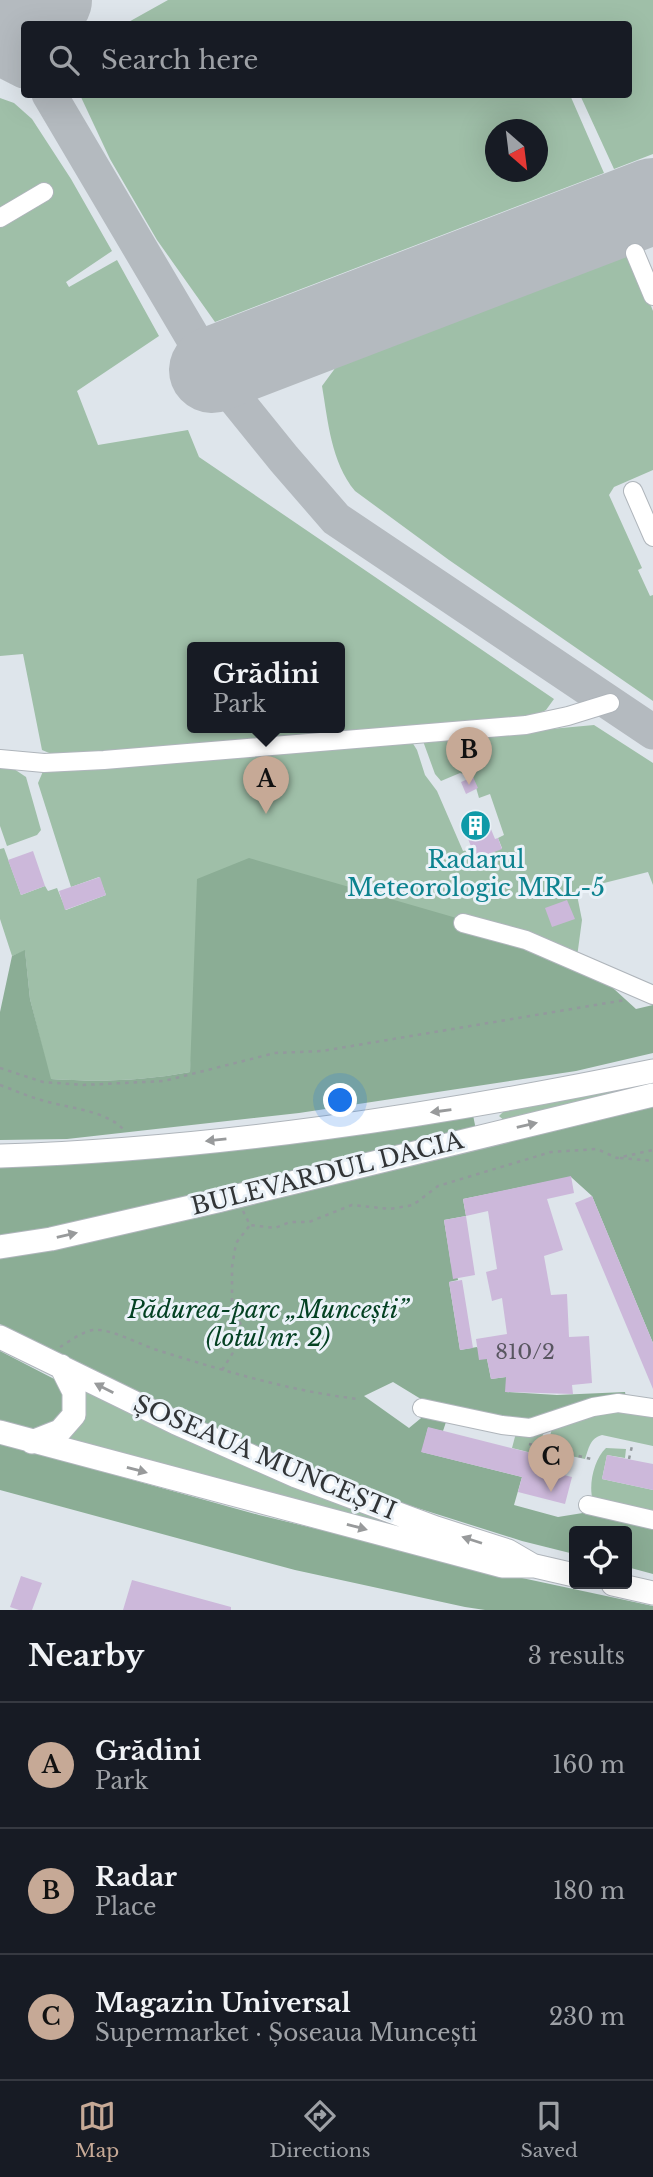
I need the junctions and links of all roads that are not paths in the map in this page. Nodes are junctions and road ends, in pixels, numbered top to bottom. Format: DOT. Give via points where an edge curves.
graph roads {
  1 [pos="44,192"];
  2 [pos="0,218"];
  3 [pos="635,253"];
  4 [pos="653,296"];
  5 [pos="634,491"];
  6 [pos="651,525"];
  7 [pos="610,703"];
  8 [pos="0,758"];
  9 [pos="463,923"];
  10 [pos="653,995"];
  11 [pos="653,1071"];
  12 [pos="653,1095"];
  13 [pos="484,1105"];
  14 [pos="489,1133"];
  15 [pos="0,1156"];
  16 [pos="0,1247"];
  17 [pos="0,1337"];
  18 [pos="52,1362"];
  19 [pos="422,1408"];
  20 [pos="653,1408"];
  21 [pos="0,1432"];
  22 [pos="32,1443"];
  23 [pos="588,1504"];
  24 [pos="653,1520"];
  25 [pos="535,1566"];
  26 [pos="569,1574"];
  27 [pos="632,1588"];
  28 [pos="653,1592"];
  1 -- 2 [label="lane"];
  3 -- 4 [label="lane"];
  5 -- 6 [label="lane"];
  7 -- 8 [label="lane" via="526,725 104,760 44,763"];
  9 -- 10 [label="lane" via="526,940"];
  11 -- 13 [label="main road, BULEVARDUL DACIA"];
  14 -- 12 [label="main road, BULEVARDUL DACIA, one-way"];
  13 -- 14 [label="main road"];
  13 -- 15 [label="main road, BULEVARDUL DACIA, one-way" via="135,1148"];
  16 -- 14 [label="main road, BULEVARDUL DACIA, one-way" via="236,1196"];
  17 -- 18 [label="main road, ȘOSEAUA MUNCEȘTI"];
  18 -- 22 [label="main road" via="74,1392 74,1415 60,1431"];
  25 -- 18 [label="main road, ȘOSEAUA MUNCEȘTI, one-way" via="508,1551 296,1476"];
  19 -- 20 [label="lane" via="530,1427 618,1403"];
  21 -- 22 [label="main road, ȘOSEAUA MUNCEȘTI"];
  22 -- 25 [label="main road, ȘOSEAUA MUNCEȘTI, one-way" via="502,1566"];
  23 -- 24 [label="lane"];
  25 -- 26 [label="main road, ȘOSEAUA MUNCEȘTI"];
  27 -- 28 [label="main road"];
}
